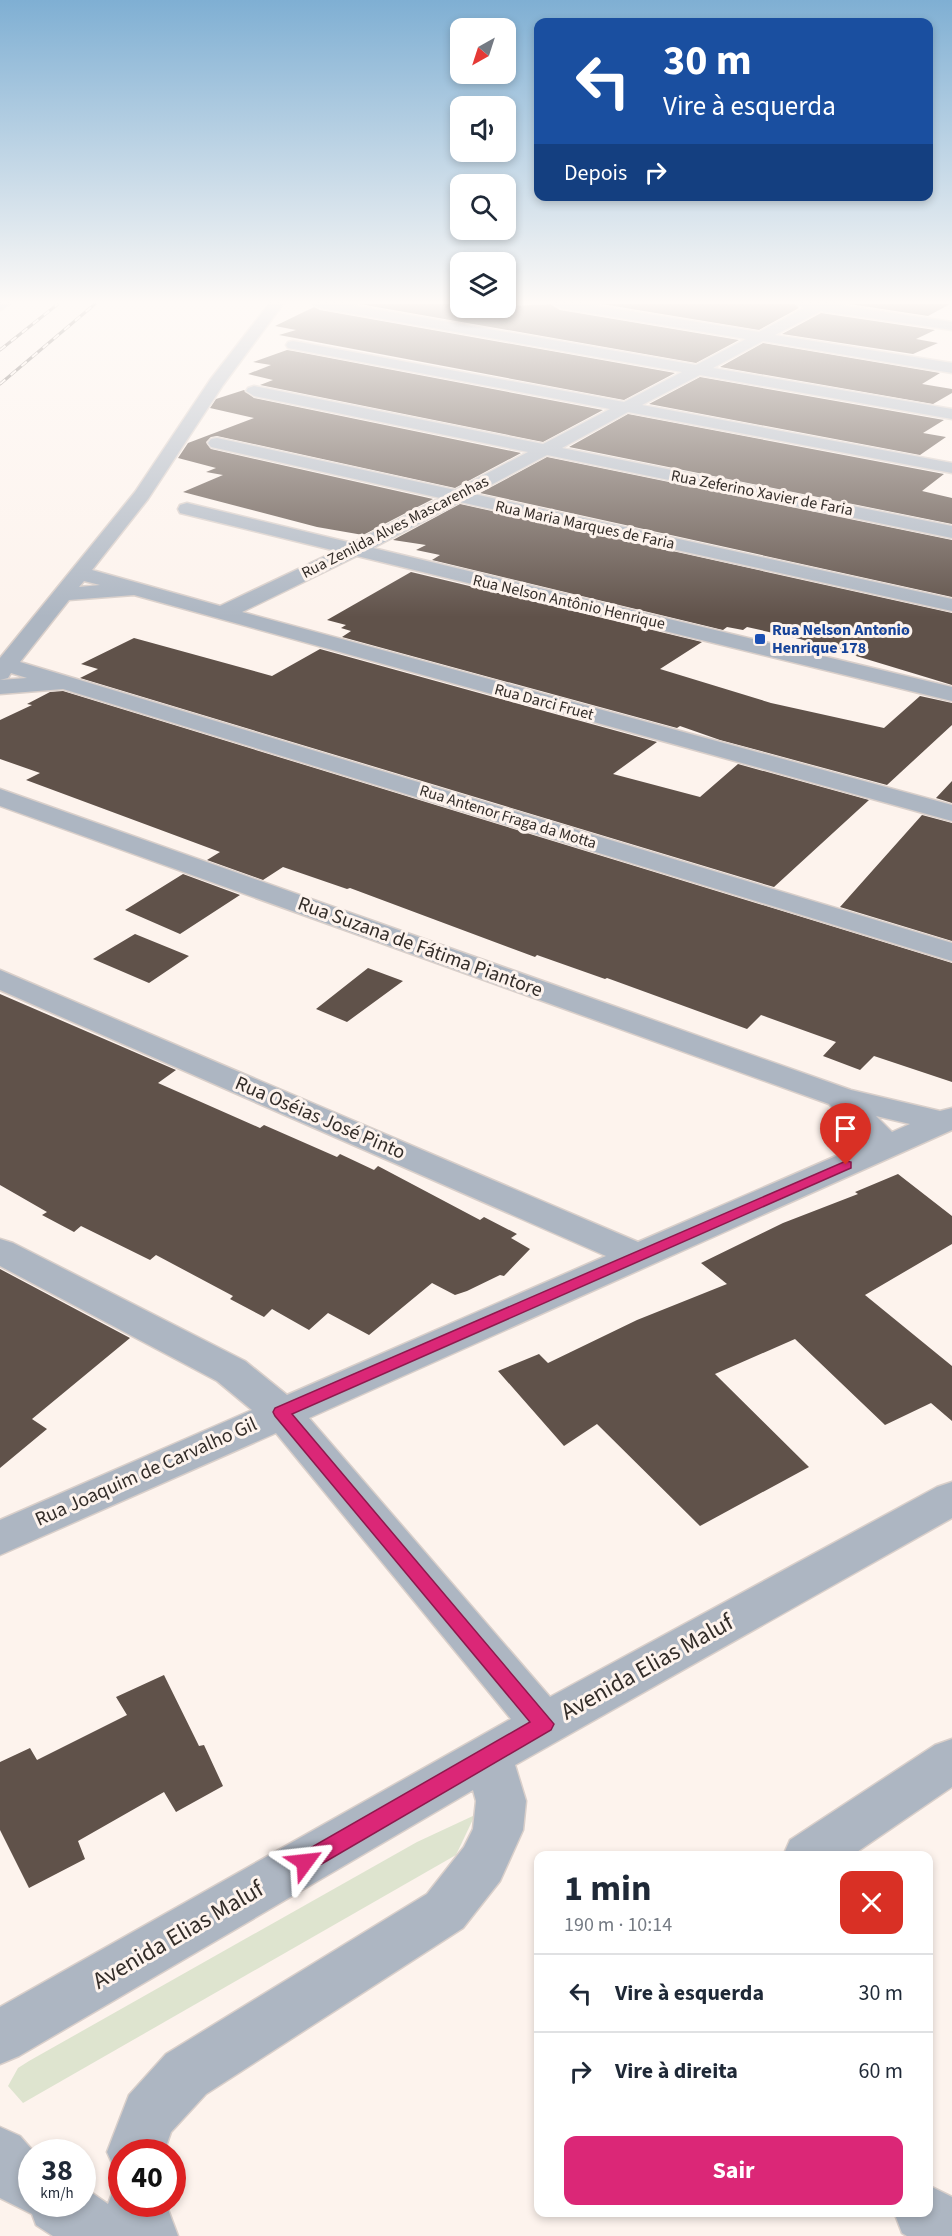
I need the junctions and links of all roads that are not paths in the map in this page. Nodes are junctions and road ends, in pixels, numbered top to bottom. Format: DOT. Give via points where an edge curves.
graph roads {
  1 [pos="212,408"];
  2 [pos="327,408"];
  3 [pos="622,408"];
  4 [pos="631,408"];
  5 [pos="919,408"];
  6 [pos="952,414"];
  7 [pos="178,442"];
  8 [pos="546,450"];
  9 [pos="952,468"];
  10 [pos="455,496"];
  11 [pos="147,506"];
  12 [pos="187,509"];
  13 [pos="952,532"];
  14 [pos="354,550"];
  15 [pos="80,573"];
  16 [pos="135,589"];
  17 [pos="64,594"];
  18 [pos="952,605"];
  19 [pos="220,614"];
  20 [pos="3,669"];
  21 [pos="64,682"];
  22 [pos="0,687"];
  23 [pos="952,694"];
  24 [pos="0,797"];
  25 [pos="952,813"];
  26 [pos="952,952"];
  27 [pos="0,979"];
  28 [pos="840,1097"];
  29 [pos="948,1120"];
  30 [pos="888,1147"];
  31 [pos="0,1251"];
  32 [pos="639,1257"];
  33 [pos="281,1412"];
  34 [pos="952,1498"];
  35 [pos="0,1538"];
  36 [pos="544,1724"];
  37 [pos="489,1757"];
  38 [pos="952,1760"];
  39 [pos="816,1851"];
  40 [pos="0,2037"];
  41 [pos="141,2139"];
  42 [pos="0,2156"];
  43 [pos="18,2176"];
  44 [pos="76,2217"];
  45 [pos="141,2217"];
  46 [pos="930,2217"];
  47 [pos="952,2232"];
  48 [pos="104,2236"];
  49 [pos="148,2236"];
  1 -- 7 [label="street"];
  2 -- 8 [label="street, Rua Zeferino Xavier de Faria"];
  3 -- 8 [label="street, Rua Zenilda Alves Mascarenhas"];
  4 -- 9 [label="street"];
  5 -- 6 [label="street"];
  7 -- 10 [label="street, Rua Maria Marques de Faria" via="217,443"];
  7 -- 11 [label="street"];
  8 -- 10 [label="street, Rua Zenilda Alves Mascarenhas"];
  8 -- 13 [label="street, Rua Zeferino Xavier de Faria"];
  10 -- 14 [label="street, Rua Zenilda Alves Mascarenhas"];
  10 -- 18 [label="street, Rua Maria Marques de Faria"];
  11 -- 12 [label="street, Rua Nelson Antônio Henrique"];
  11 -- 12 [label="street, Rua Nelson Antônio Henrique"];
  11 -- 15 [label="street"];
  12 -- 14 [label="street, Rua Nelson Antônio Henrique"];
  14 -- 19 [label="street, Rua Zenilda Alves Mascarenhas"];
  14 -- 23 [label="street, Rua Nelson Antônio Henrique"];
  15 -- 16 [label="street, Rua Darci Fruet"];
  15 -- 17 [label="street"];
  16 -- 17 [label="street, Rua Darci Fruet"];
  16 -- 19 [label="street, Rua Darci Fruet"];
  17 -- 20 [label="street"];
  19 -- 25 [label="street, Rua Darci Fruet"];
  20 -- 21 [label="street, Rua Antenor Fraga da Motta"];
  21 -- 22 [label="street, Rua Antenor Fraga da Motta"];
  21 -- 26 [label="street, Rua Antenor Fraga da Motta"];
  24 -- 28 [label="street, Rua Suzana de Fátima Piantore"];
  27 -- 32 [label="street, Rua Oséias José Pinto"];
  28 -- 29 [label="street, Rua Suzana de Fátima Piantore"];
  28 -- 30 [label="street, Rua Suzana de Fátima Piantore"];
  29 -- 30 [label="street, Rua Joaquim de Carvalho Gil"];
  30 -- 32 [label="street, Rua Joaquim de Carvalho Gil"];
  31 -- 33 [label="street" via="231,1371"];
  32 -- 33 [label="street, Rua Joaquim de Carvalho Gil"];
  33 -- 35 [label="street, Rua Joaquim de Carvalho Gil"];
  33 -- 36 [label="street"];
  34 -- 36 [label="street, Avenida Elias Maluf"];
  36 -- 37 [label="street, Avenida Elias Maluf"];
  37 -- 40 [label="street, Avenida Elias Maluf"];
  37 -- 41 [label="street" via="501,1801 498,1830 482,1864 445,1911 186,2074 149,2115"];
  38 -- 39 [label="street"];
  42 -- 43 [label="street"];
  44 -- 48 [label="street"];
  45 -- 49 [label="street"];
  46 -- 47 [label="street"];
}
